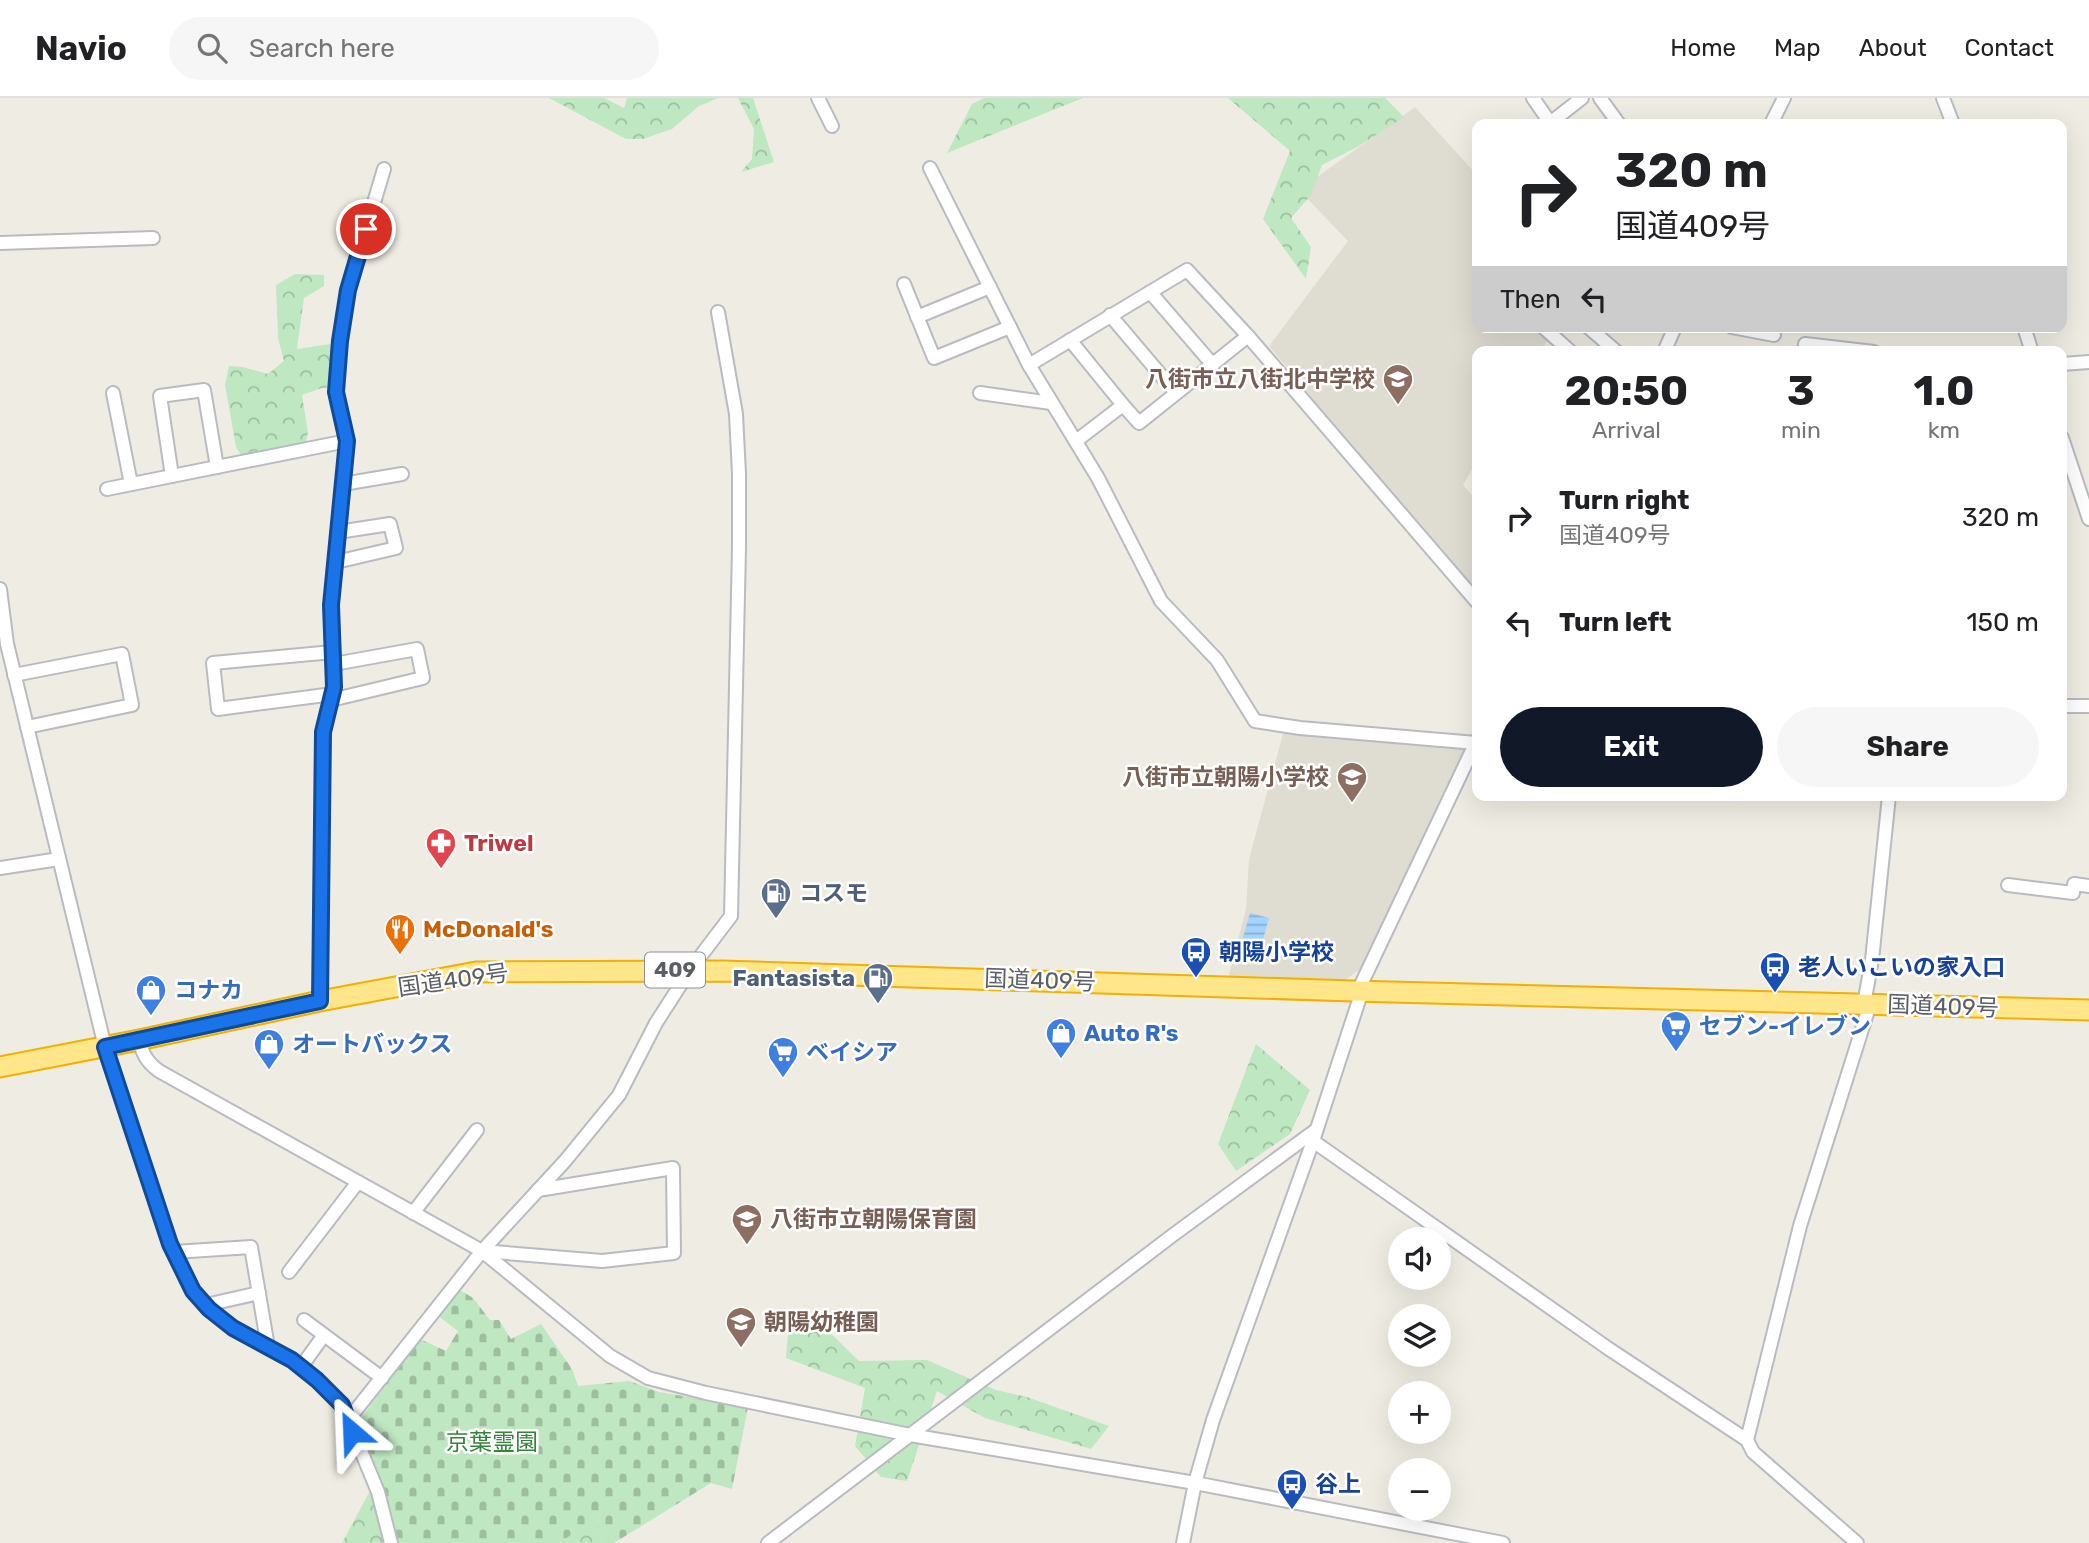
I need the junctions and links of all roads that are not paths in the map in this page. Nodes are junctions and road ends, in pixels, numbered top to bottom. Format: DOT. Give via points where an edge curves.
graph roads {
  1 [pos="818,98"];
  2 [pos="1533,98"];
  3 [pos="1582,98"];
  4 [pos="1600,98"];
  5 [pos="1784,98"];
  6 [pos="1943,98"];
  7 [pos="1547,119"];
  8 [pos="1555,119"];
  9 [pos="1615,119"];
  10 [pos="1774,119"];
  11 [pos="1951,119"];
  12 [pos="832,126"];
  13 [pos="930,168"];
  14 [pos="384,169"];
  15 [pos="153,237"];
  16 [pos="0,243"];
  17 [pos="904,284"];
  18 [pos="990,287"];
  19 [pos="1150,292"];
  20 [pos="718,312"];
  21 [pos="1110,315"];
  22 [pos="918,317"];
  23 [pos="1010,327"];
  24 [pos="1550,333"];
  25 [pos="1595,333"];
  26 [pos="1764,333"];
  27 [pos="1774,335"];
  28 [pos="1248,336"];
  29 [pos="1070,340"];
  30 [pos="1565,346"];
  31 [pos="1610,346"];
  32 [pos="1805,346"];
  33 [pos="1822,346"];
  34 [pos="2089,362"];
  35 [pos="2067,364"];
  36 [pos="1029,365"];
  37 [pos="1213,365"];
  38 [pos="113,393"];
  39 [pos="980,393"];
  40 [pos="1176,393"];
  41 [pos="1051,403"];
  42 [pos="1123,405"];
  43 [pos="347,441"];
  44 [pos="1076,441"];
  45 [pos="2067,453"];
  46 [pos="217,467"];
  47 [pos="402,474"];
  48 [pos="172,476"];
  49 [pos="343,484"];
  50 [pos="131,485"];
  51 [pos="107,489"];
  52 [pos="2089,519"];
  53 [pos="338,532"];
  54 [pos="335,562"];
  55 [pos="0,589"];
  56 [pos="1472,596"];
  57 [pos="4,641"];
  58 [pos="333,658"];
  59 [pos="15,675"];
  60 [pos="332,697"];
  61 [pos="2067,706"];
  62 [pos="2089,706"];
  63 [pos="27,727"];
  64 [pos="1472,742"];
  65 [pos="1472,751"];
  66 [pos="1888,801"];
  67 [pos="59,859"];
  68 [pos="0,867"];
  69 [pos="2008,885"];
  70 [pos="2089,886"];
  71 [pos="690,970"];
  72 [pos="1360,991"];
  73 [pos="320,1001"];
  74 [pos="1867,1004"];
  75 [pos="2089,1010"];
  76 [pos="139,1040"];
  77 [pos="105,1047"];
  78 [pos="0,1067"];
  79 [pos="477,1130"];
  80 [pos="1315,1135"];
  81 [pos="358,1182"];
  82 [pos="538,1190"];
  83 [pos="414,1213"];
  84 [pos="482,1251"];
  85 [pos="174,1252"];
  86 [pos="289,1272"];
  87 [pos="259,1293"];
  88 [pos="206,1305"];
  89 [pos="304,1320"];
  90 [pos="324,1335"];
  91 [pos="268,1348"];
  92 [pos="301,1367"];
  93 [pos="382,1378"];
  94 [pos="348,1420"];
  95 [pos="910,1435"];
  96 [pos="1747,1440"];
  97 [pos="1195,1483"];
  98 [pos="391,1543"];
  99 [pos="768,1543"];
  100 [pos="1183,1543"];
  101 [pos="1503,1543"];
  102 [pos="1857,1543"];
  1 -- 12 [label="street"];
  2 -- 7 [label="street"];
  3 -- 8 [label="street"];
  4 -- 9 [label="street"];
  5 -- 10 [label="street"];
  6 -- 11 [label="street"];
  13 -- 18 [label="street"];
  14 -- 43 [label="street" via="348,290 340,341 336,392"];
  15 -- 16 [label="street"];
  17 -- 22 [label="street"];
  18 -- 22 [label="street"];
  18 -- 23 [label="street"];
  19 -- 21 [label="street"];
  19 -- 28 [label="street" via="1187,270"];
  19 -- 37 [label="street"];
  20 -- 71 [label="street" via="736,414 739,474 731,916"];
  21 -- 29 [label="street"];
  21 -- 40 [label="street"];
  22 -- 23 [label="street" via="934,358"];
  23 -- 36 [label="street"];
  24 -- 30 [label="street"];
  25 -- 31 [label="street"];
  26 -- 27 [label="street"];
  28 -- 37 [label="street"];
  28 -- 56 [label="street"];
  29 -- 36 [label="street"];
  29 -- 42 [label="street"];
  32 -- 33 [label="street"];
  34 -- 35 [label="street"];
  36 -- 41 [label="street"];
  37 -- 40 [label="street"];
  38 -- 50 [label="street"];
  39 -- 41 [label="street"];
  40 -- 42 [label="street" via="1139,423"];
  41 -- 44 [label="street"];
  42 -- 44 [label="street"];
  43 -- 46 [label="street"];
  43 -- 49 [label="street"];
  44 -- 64 [label="street" via="1161,601 1217,660 1255,721"];
  45 -- 52 [label="street"];
  46 -- 48 [label="street"];
  46 -- 48 [label="street" via="204,390 160,396"];
  47 -- 49 [label="street"];
  48 -- 50 [label="street"];
  49 -- 53 [label="street"];
  50 -- 51 [label="street"];
  53 -- 54 [label="street"];
  53 -- 54 [label="street" via="390,524 396,548"];
  54 -- 58 [label="street"];
  55 -- 57 [label="street"];
  57 -- 59 [label="street"];
  58 -- 60 [label="street"];
  58 -- 60 [label="street" via="417,649 423,678"];
  58 -- 60 [label="street" via="213,663 218,709"];
  59 -- 63 [label="street"];
  59 -- 63 [label="street" via="122,654 132,705"];
  60 -- 73 [label="street" via="323,732"];
  61 -- 62 [label="street"];
  63 -- 67 [label="street"];
  65 -- 72 [label="street"];
  66 -- 74 [label="street"];
  67 -- 68 [label="street"];
  67 -- 77 [label="street"];
  69 -- 70 [label="street" via="2073,893 2074,884"];
  71 -- 72 [label="highway, 国道409号 / 409"];
  71 -- 73 [label="highway, 国道409号 / 409" via="476,972"];
  71 -- 82 [label="street" via="619,1095"];
  72 -- 74 [label="highway, 国道409号 / 409"];
  72 -- 80 [label="street"];
  73 -- 76 [label="highway, 国道409号 / 409"];
  74 -- 75 [label="highway, 国道409号 / 409"];
  74 -- 96 [label="street" via="1800,1226"];
  76 -- 77 [label="highway, 国道409号 / 409"];
  76 -- 81 [label="street" via="143,1055 159,1071"];
  77 -- 78 [label="highway, 国道409号 / 409"];
  77 -- 85 [label="street"];
  79 -- 83 [label="street"];
  80 -- 95 [label="street" via="1172,1235"];
  80 -- 96 [label="street" via="1609,1349"];
  80 -- 97 [label="street" via="1213,1420"];
  81 -- 83 [label="street"];
  81 -- 86 [label="street"];
  82 -- 84 [label="street"];
  82 -- 84 [label="street" via="673,1168 674,1253 602,1261"];
  83 -- 84 [label="street"];
  84 -- 93 [label="street"];
  84 -- 95 [label="street" via="610,1356 648,1378"];
  85 -- 87 [label="street" via="251,1247"];
  85 -- 88 [label="street" via="193,1291"];
  87 -- 88 [label="street"];
  87 -- 91 [label="street"];
  88 -- 91 [label="street" via="233,1328"];
  89 -- 90 [label="street"];
  90 -- 92 [label="street"];
  90 -- 93 [label="street"];
  91 -- 92 [label="street"];
  92 -- 94 [label="street" via="342,1405"];
  93 -- 94 [label="street"];
  94 -- 98 [label="street" via="378,1492"];
  95 -- 97 [label="street"];
  95 -- 99 [label="street"];
  96 -- 102 [label="street" via="1753,1452"];
  97 -- 100 [label="street"];
  97 -- 101 [label="street"];
}
